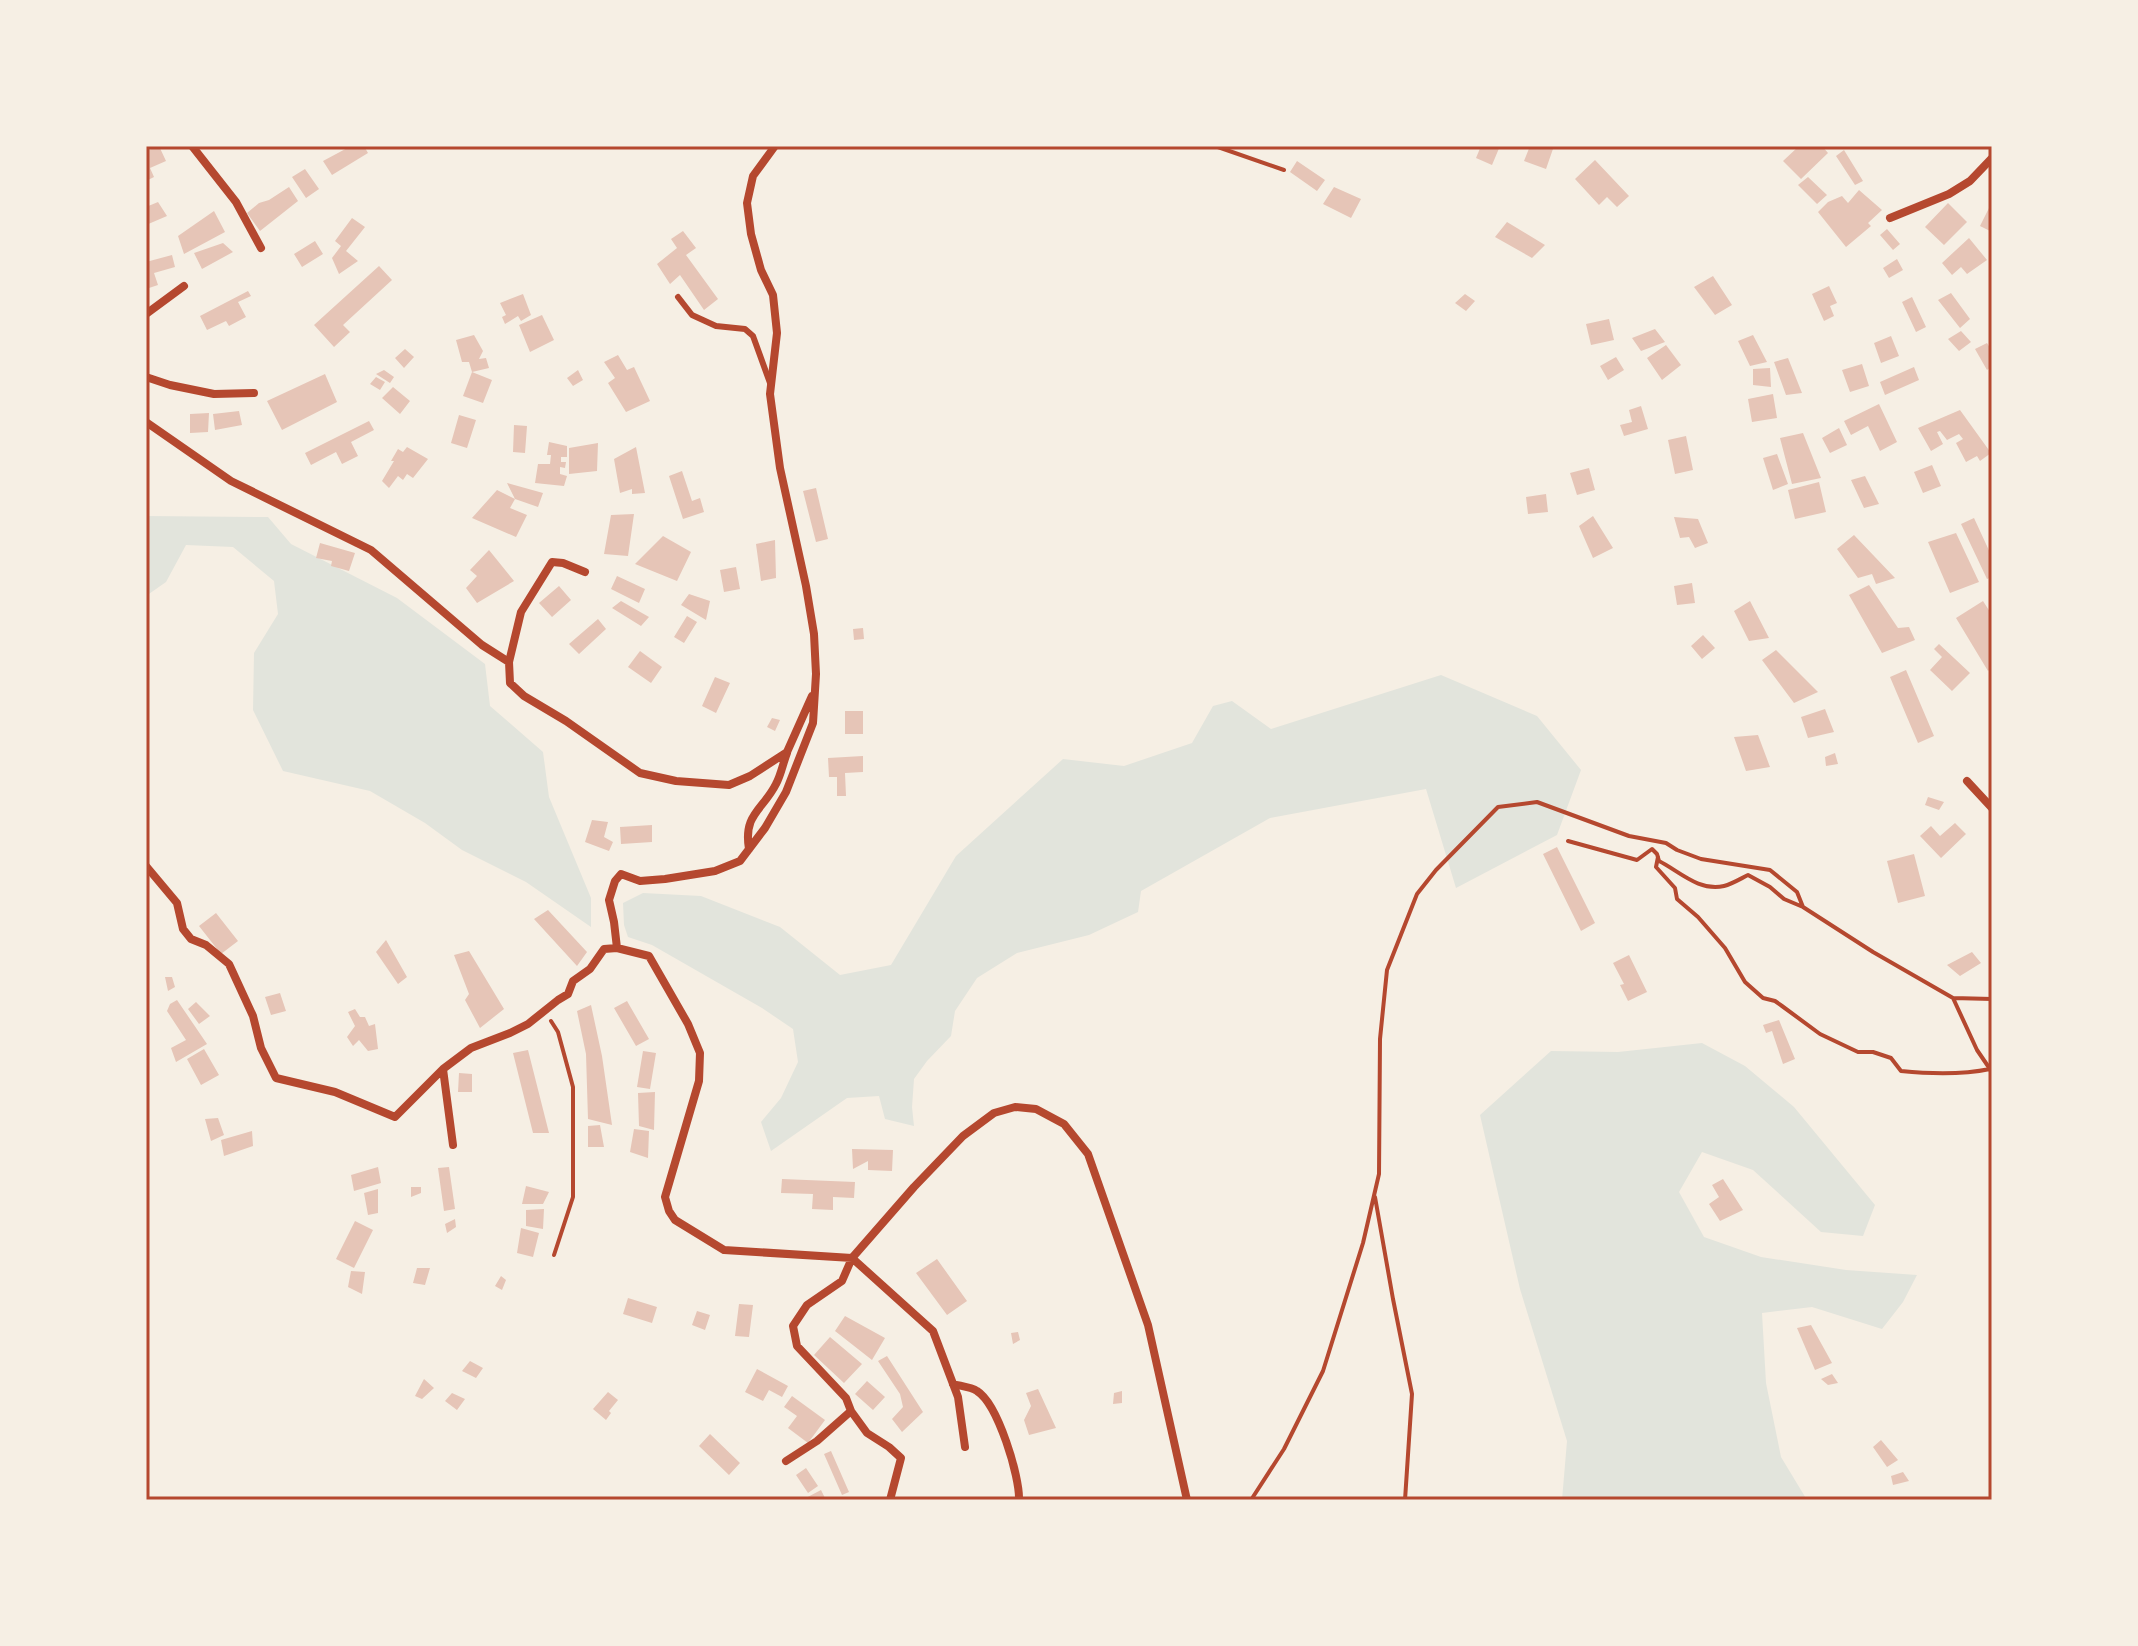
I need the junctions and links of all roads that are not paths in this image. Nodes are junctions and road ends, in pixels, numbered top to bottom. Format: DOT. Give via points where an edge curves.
graph roads {
  1 [pos="192,146"];
  2 [pos="775,146"];
  3 [pos="1992,158"];
  4 [pos="1890,218"];
  5 [pos="261,248"];
  6 [pos="184,286"];
  7 [pos="678,297"];
  8 [pos="146,314"];
  9 [pos="146,377"];
  10 [pos="771,386"];
  11 [pos="254,393"];
  12 [pos="146,422"];
  13 [pos="585,572"];
  14 [pos="509,662"];
  15 [pos="815,688"];
  16 [pos="787,752"];
  17 [pos="1967,781"];
  18 [pos="1992,808"];
  19 [pos="749,849"];
  20 [pos="146,866"];
  21 [pos="617,948"];
  22 [pos="443,1069"];
  23 [pos="453,1145"];
  24 [pos="852,1258"];
  25 [pos="953,1384"];
  26 [pos="851,1411"];
  27 [pos="965,1447"];
  28 [pos="786,1461"];
  29 [pos="890,1500"];
  30 [pos="1019,1500"];
  31 [pos="1187,1500"];
  1 -- 5 [label="street" via="236,202"];
  2 -- 10 [label="street" via="753,176 747,203 761,270 773,295 777,333"];
  3 -- 4 [label="street" via="1949,194"];
  6 -- 8 [label="street"];
  7 -- 10 [label="lane" via="692,315 716,326 745,329 753,336"];
  9 -- 11 [label="street" via="214,394"];
  10 -- 15 [label="street" via="780,468 814,634"];
  12 -- 14 [label="street" via="231,481 371,550"];
  13 -- 14 [label="street" via="552,562 521,612"];
  14 -- 16 [label="street" via="510,683 524,696 640,773 729,785"];
  15 -- 16 [label="street"];
  15 -- 19 [label="street" via="813,723 786,792"];
  16 -- 19 [label="street" via="776,785 755,812 747,834"];
  17 -- 18 [label="street"];
  19 -- 21 [label="street" via="740,861 715,871 640,881 621,874 609,900"];
  20 -- 22 [label="street" via="177,903 191,939 229,964 276,1078 335,1092 395,1117"];
  21 -- 22 [label="street" via="604,949 573,981 568,994 528,1024 471,1048"];
  21 -- 24 [label="street" via="649,956 700,1053 699,1081 665,1197 675,1220 724,1250"];
  22 -- 23 [label="street"];
  24 -- 25 [label="street" via="933,1331"];
  24 -- 26 [label="street" via="842,1281 807,1305 793,1326 797,1346 846,1398"];
  24 -- 31 [label="street" via="963,1136 994,1113 1036,1109 1064,1124 1088,1154 1148,1325"];
  25 -- 27 [label="street"];
  25 -- 30 [label="street" via="977,1391 987,1401 1007,1442"];
  26 -- 28 [label="street"];
  26 -- 29 [label="street" via="867,1433 901,1458"];
}
